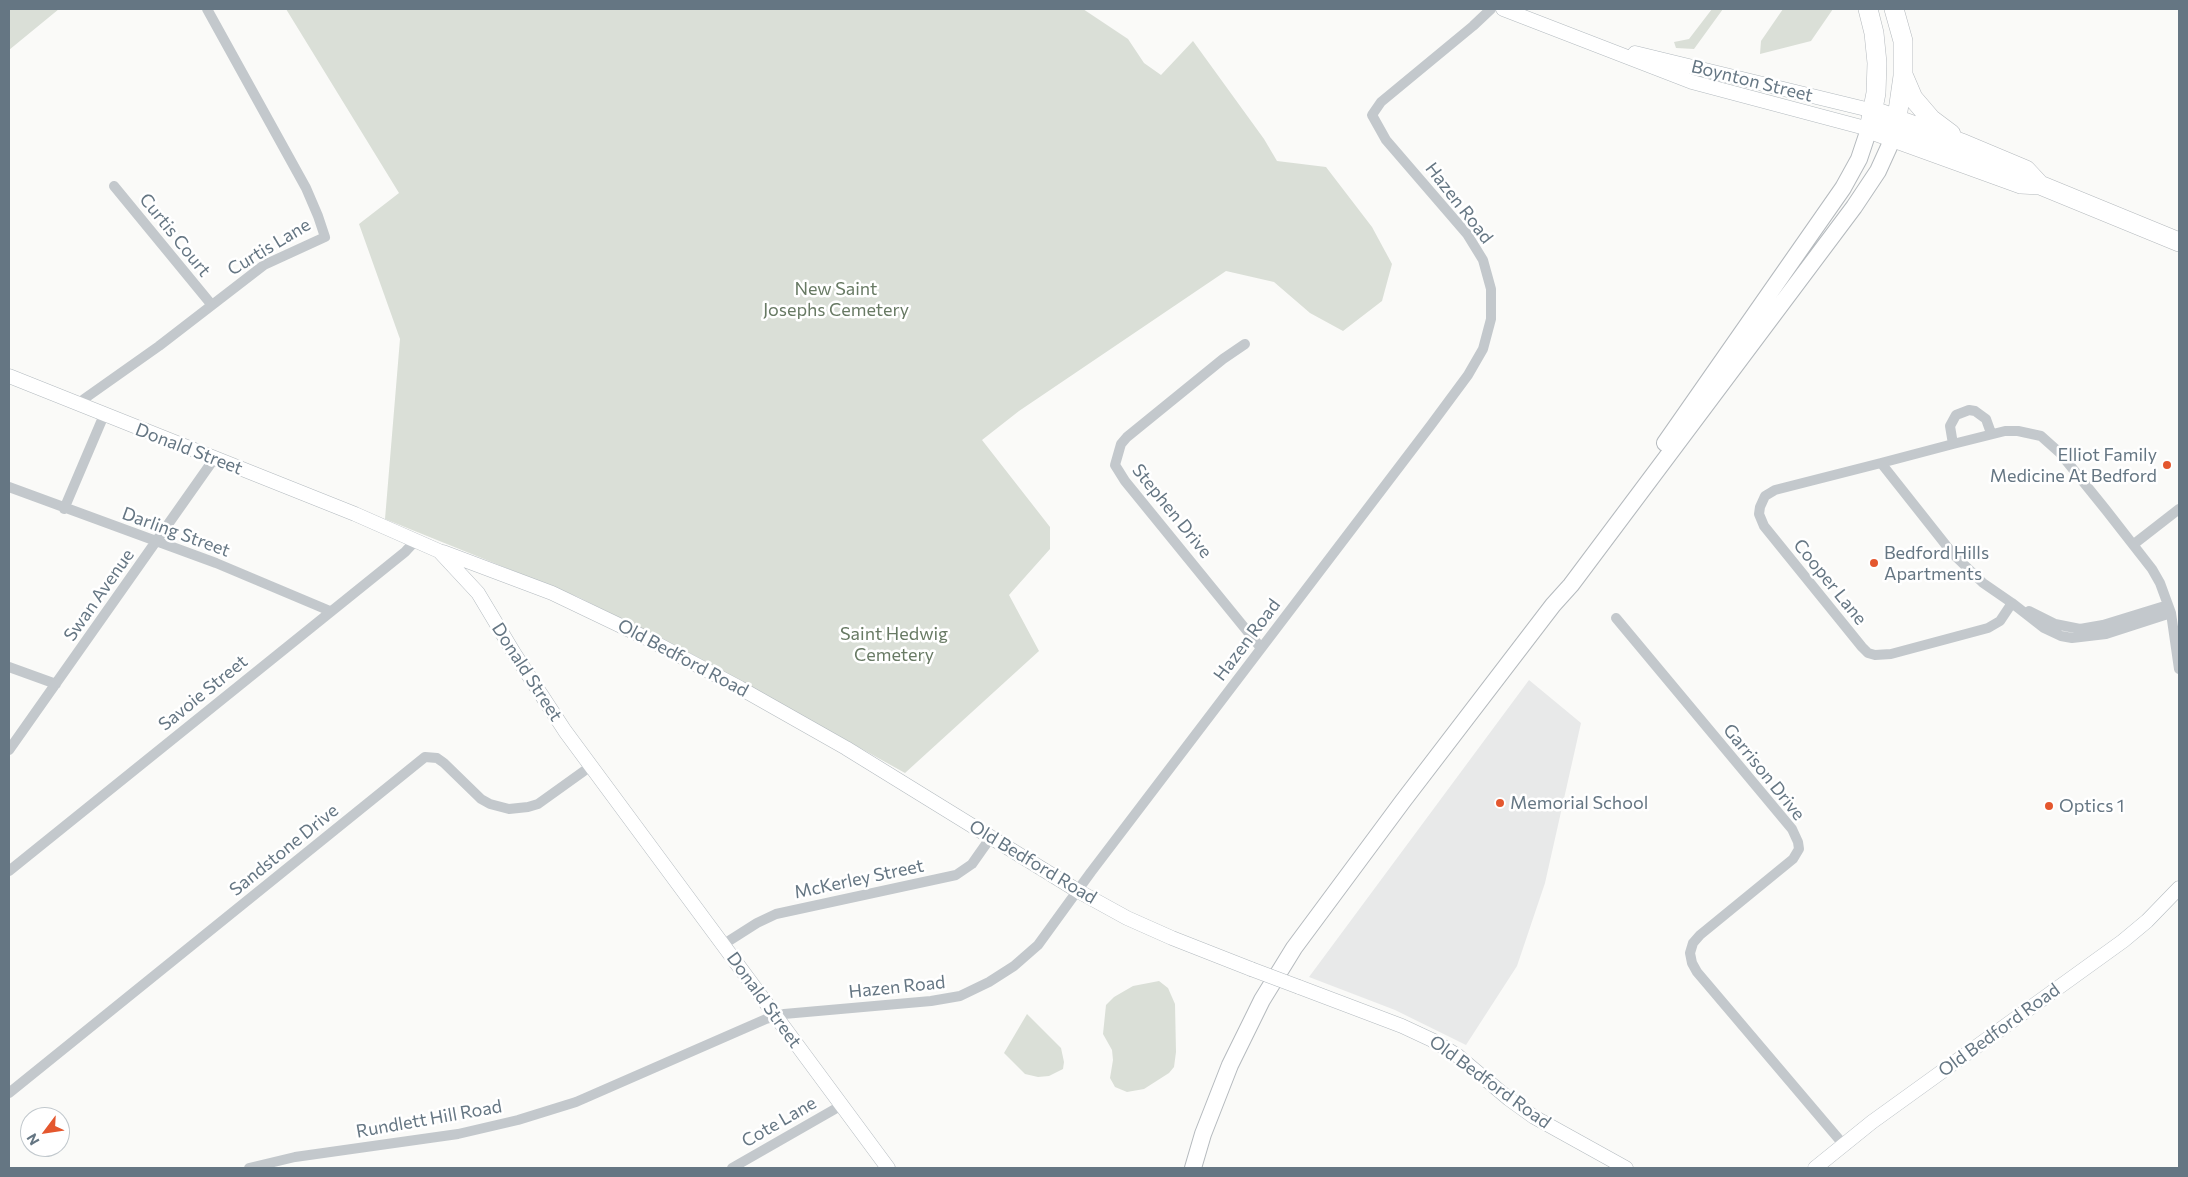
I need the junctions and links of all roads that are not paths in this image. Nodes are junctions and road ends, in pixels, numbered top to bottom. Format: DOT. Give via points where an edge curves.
graph roads {
  1 [pos="207,9"];
  2 [pos="1491,9"];
  3 [pos="1504,9"];
  4 [pos="1868,9"];
  5 [pos="1894,9"];
  6 [pos="1524,12"];
  7 [pos="1903,76"];
  8 [pos="1871,120"];
  9 [pos="1895,129"];
  10 [pos="1964,144"];
  11 [pos="2040,185"];
  12 [pos="114,186"];
  13 [pos="2179,242"];
  14 [pos="211,304"];
  15 [pos="1245,344"];
  16 [pos="9,376"];
  17 [pos="79,405"];
  18 [pos="104,415"];
  19 [pos="1991,433"];
  20 [pos="1953,444"];
  21 [pos="214,458"];
  22 [pos="1881,463"];
  23 [pos="9,487"];
  24 [pos="64,509"];
  25 [pos="2179,509"];
  26 [pos="416,540"];
  27 [pos="156,542"];
  28 [pos="2134,544"];
  29 [pos="439,551"];
  30 [pos="484,567"];
  31 [pos="478,593"];
  32 [pos="2012,603"];
  33 [pos="1553,605"];
  34 [pos="2169,609"];
  35 [pos="330,611"];
  36 [pos="1616,618"];
  37 [pos="1261,648"];
  38 [pos="9,667"];
  39 [pos="2179,669"];
  40 [pos="56,684"];
  41 [pos="9,750"];
  42 [pos="591,766"];
  43 [pos="991,837"];
  44 [pos="9,871"];
  45 [pos="2179,888"];
  46 [pos="1078,891"];
  47 [pos="724,944"];
  48 [pos="776,1016"];
  49 [pos="9,1092"];
  50 [pos="842,1105"];
  51 [pos="1843,1144"];
  52 [pos="249,1168"];
  53 [pos="732,1168"];
  54 [pos="888,1168"];
  55 [pos="1193,1168"];
  56 [pos="1626,1168"];
  57 [pos="1815,1168"];
  1 -- 14 [label="street, Curtis Lane" via="306,188 325,237 264,265"];
  2 -- 37 [label="street, Hazen Road" via="1382,102 1372,115 1386,140 1457,222 1483,260 1491,289 1491,319 1484,349 1468,375"];
  3 -- 6 [label="street, Boynton Street"];
  4 -- 8 [label="highway" via="1877,63"];
  5 -- 7 [label="highway" via="1903,41"];
  6 -- 8 [label="street, Boynton Street" via="1692,82"];
  7 -- 9 [label="highway"];
  7 -- 10 [label="highway" via="1921,107"];
  8 -- 9 [label="highway"];
  8 -- 33 [label="main road" via="1859,160 1843,188 1568,578"];
  9 -- 10 [label="highway"];
  9 -- 11 [label="highway" via="2021,184"];
  9 -- 33 [label="main road" via="1878,171 1854,207"];
  10 -- 11 [label="highway" via="2026,170"];
  11 -- 13 [label="highway"];
  12 -- 14 [label="street, Curtis Court"];
  14 -- 17 [label="street, Curtis Lane"];
  15 -- 37 [label="street, Stephen Drive" via="1127,437 1120,444 1115,465"];
  16 -- 17 [label="street, Donald Street"];
  17 -- 18 [label="street, Donald Street"];
  18 -- 21 [label="street, Donald Street"];
  18 -- 24 [label="street"];
  19 -- 20 [label="street, Cooper Lane"];
  19 -- 20 [label="street" via="1981,413 1969,410 1952,420"];
  19 -- 28 [label="street, Cooper Lane" via="2030,433 2052,444"];
  20 -- 22 [label="street, Cooper Lane"];
  21 -- 26 [label="street, Donald Street"];
  21 -- 27 [label="street, Swan Avenue"];
  22 -- 32 [label="street" via="1963,566"];
  22 -- 32 [label="street, Cooper Lane" via="1775,490 1765,496 1759,514 1764,526 1862,647 1875,655 1891,654 1988,628 2000,621"];
  23 -- 24 [label="street, Darling Street"];
  24 -- 27 [label="street, Darling Street"];
  25 -- 28 [label="street"];
  26 -- 29 [label="street, Donald Street"];
  26 -- 35 [label="street, Savoie Street"];
  27 -- 35 [label="street, Darling Street" via="216,563"];
  27 -- 40 [label="street, Swan Avenue"];
  28 -- 34 [label="street, Cooper Lane" via="2152,569"];
  29 -- 30 [label="street, Old Bedford Road"];
  29 -- 31 [label="street, Donald Street"];
  30 -- 31 [label="street" via="478,578"];
  30 -- 43 [label="street, Old Bedford Road" via="589,610 740,688"];
  31 -- 42 [label="street, Donald Street" via="547,705"];
  32 -- 34 [label="street" via="2044,628 2072,638 2106,634"];
  33 -- 55 [label="main road" via="1330,898 1283,966 1230,1065"];
  34 -- 39 [label="street, Cooper Lane"];
  35 -- 44 [label="street, Savoie Street"];
  36 -- 51 [label="street, Garrison Drive" via="1792,829 1798,842 1799,849 1793,859 1700,935 1690,953 1697,972"];
  37 -- 46 [label="street, Hazen Road"];
  38 -- 40 [label="street"];
  40 -- 41 [label="street, Swan Avenue"];
  42 -- 47 [label="street, Donald Street"];
  42 -- 49 [label="street, Sandstone Drive" via="538,804 509,809 481,799 444,763 425,757"];
  43 -- 46 [label="street, Old Bedford Road"];
  43 -- 47 [label="street, McKerley Street" via="972,864 956,875 776,914"];
  45 -- 51 [label="street, Old Bedford Road" via="2123,941"];
  46 -- 48 [label="street, Hazen Road" via="1038,945 1014,966 960,996"];
  46 -- 56 [label="street, Old Bedford Road, bridge" via="1146,928 1432,1040 1458,1056 1534,1117"];
  47 -- 48 [label="street, Donald Street"];
  48 -- 50 [label="street, Donald Street"];
  48 -- 52 [label="street, Rundlett Hill Road" via="576,1102 518,1120 458,1134 296,1157"];
  50 -- 53 [label="street, Cote Lane"];
  50 -- 54 [label="street, Donald Street"];
  51 -- 57 [label="street, Old Bedford Road"];
}
